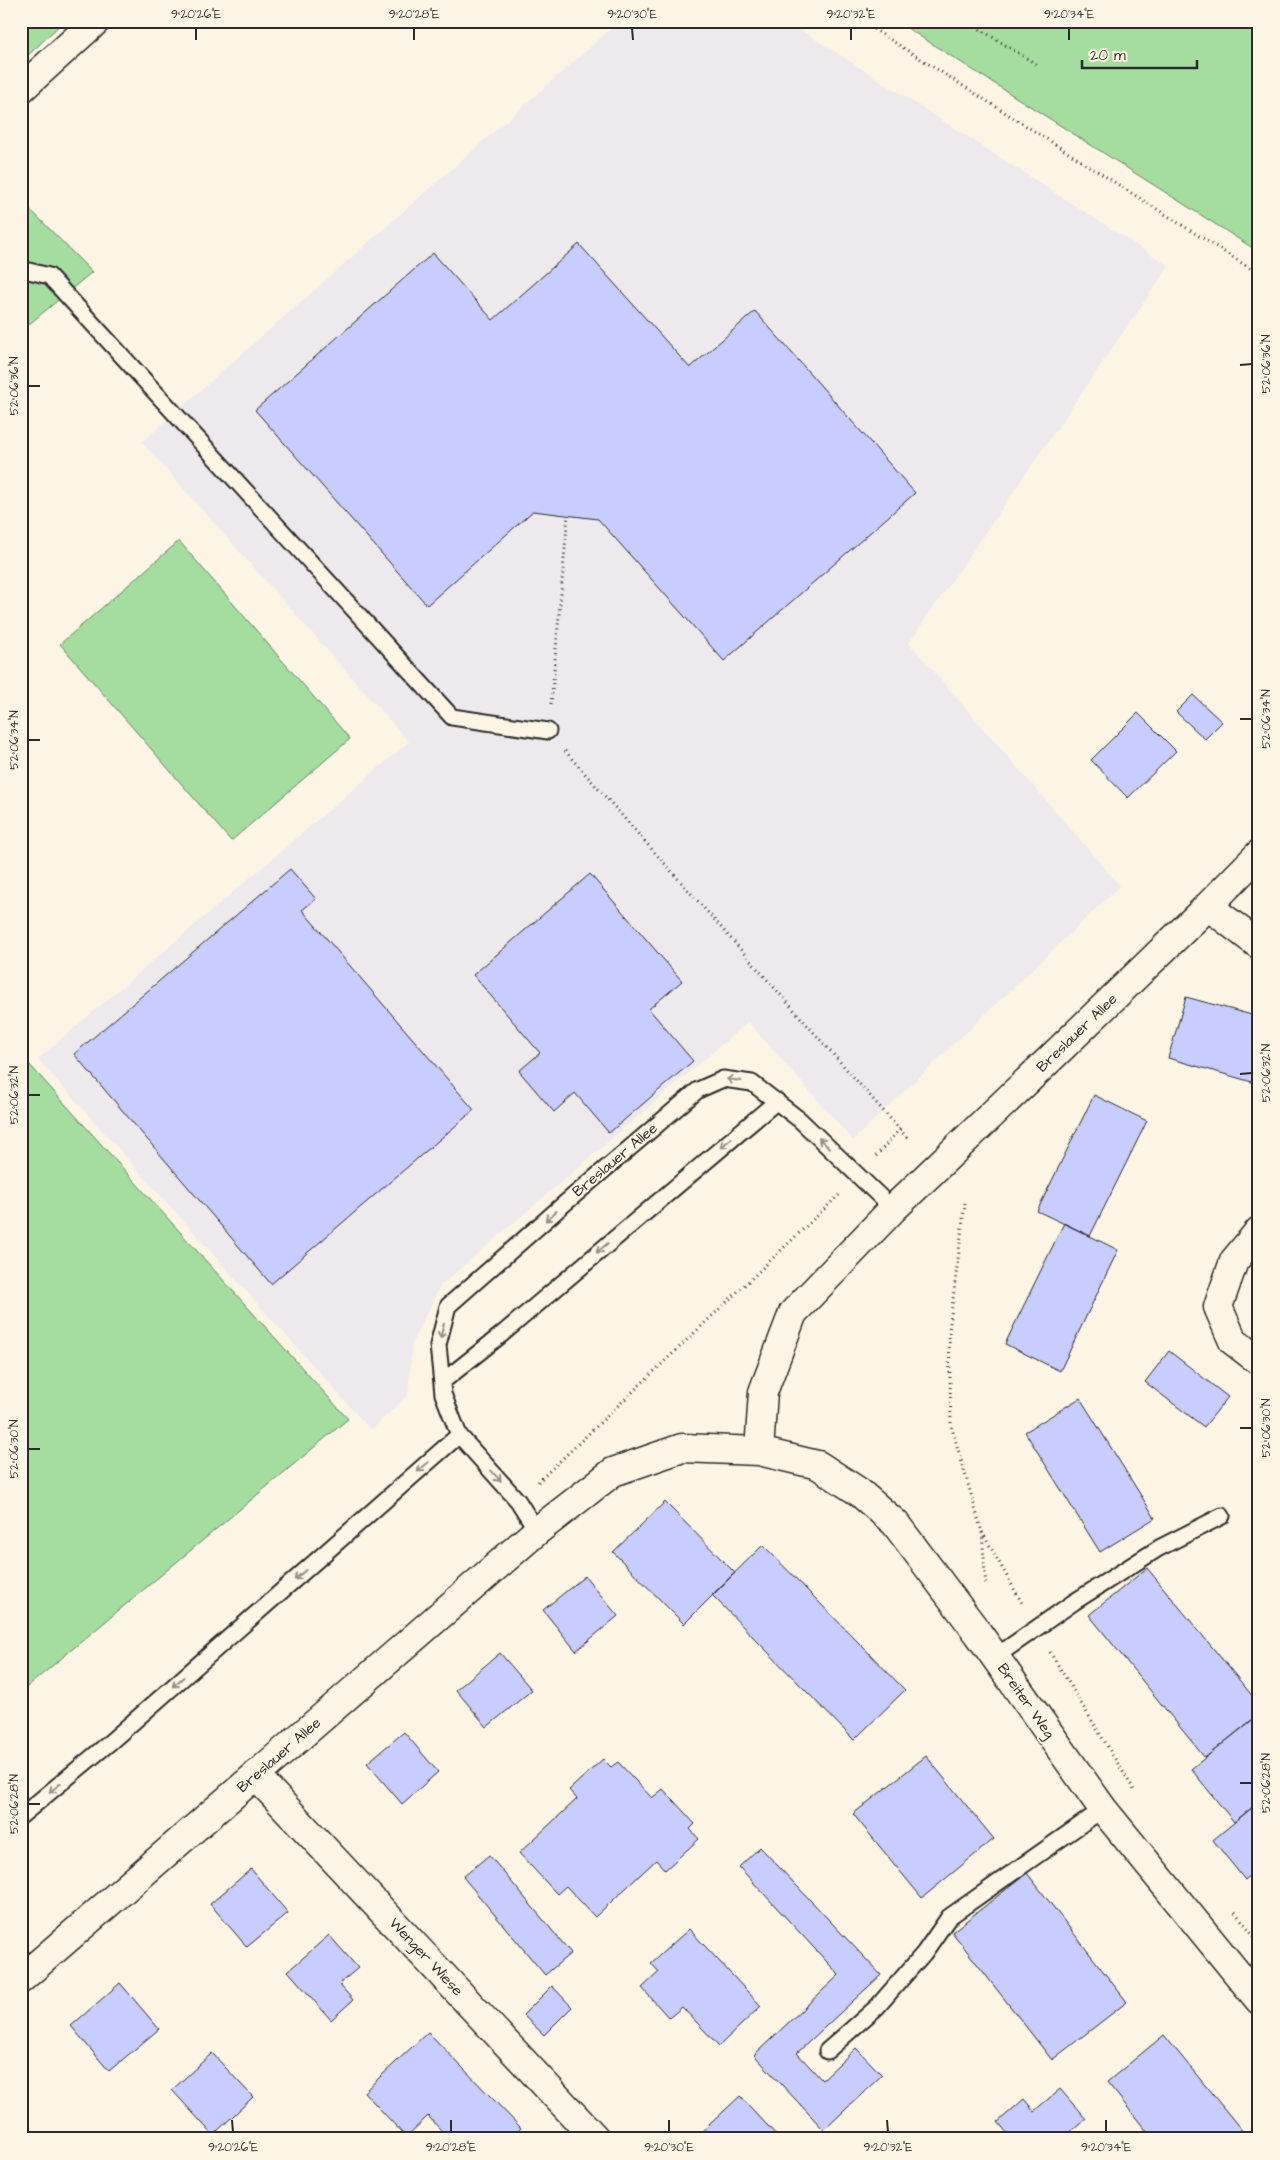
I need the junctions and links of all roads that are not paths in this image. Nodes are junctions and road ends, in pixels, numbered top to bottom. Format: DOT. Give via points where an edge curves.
graph roads {
  1 [pos="96,21"];
  2 [pos="21,89"];
  3 [pos="21,269"];
  4 [pos="548,732"];
  5 [pos="1259,854"];
  6 [pos="1208,906"];
  7 [pos="1259,944"];
  8 [pos="777,1101"];
  9 [pos="893,1209"];
  10 [pos="1259,1230"];
  11 [pos="1259,1361"];
  12 [pos="442,1382"];
  13 [pos="459,1435"];
  14 [pos="759,1451"];
  15 [pos="1222,1516"];
  16 [pos="537,1531"];
  17 [pos="995,1657"];
  18 [pos="256,1776"];
  19 [pos="1103,1809"];
  20 [pos="21,1816"];
  21 [pos="21,1978"];
  22 [pos="1259,2000"];
  23 [pos="828,2052"];
  24 [pos="596,2139"];
  1 -- 2 [label="street"];
  3 -- 4 [label="lane" via="49,276 452,717"];
  5 -- 6 [label="street, Breslauer Allee"];
  6 -- 7 [label="street"];
  6 -- 9 [label="street, Breslauer Allee"];
  9 -- 8 [label="lane, Breslauer Allee, one-way"];
  8 -- 12 [label="lane, one-way"];
  8 -- 12 [label="lane, Breslauer Allee, one-way" via="752,1083 723,1079 690,1096 448,1306 438,1345"];
  9 -- 14 [label="street, Breslauer Allee" via="793,1313 762,1392"];
  10 -- 11 [label="street" via="1234,1261 1218,1307 1233,1341"];
  12 -- 13 [label="lane, Breslauer Allee"];
  13 -- 16 [label="lane, Breslauer Allee, one-way" via="518,1501"];
  13 -- 20 [label="lane, one-way" via="116,1737"];
  14 -- 16 [label="street, Breslauer Allee" via="682,1448 613,1472"];
  14 -- 17 [label="street, Breiter Weg" via="818,1465 895,1523"];
  15 -- 17 [label="lane" via="1159,1548"];
  16 -- 18 [label="street, Breslauer Allee"];
  17 -- 19 [label="street, Breiter Weg"];
  18 -- 21 [label="street, Breslauer Allee"];
  18 -- 24 [label="street, Wenger Wiese"];
  19 -- 22 [label="street, Breiter Weg"];
  19 -- 23 [label="lane" via="949,1917 924,1953 877,2006"];
}
